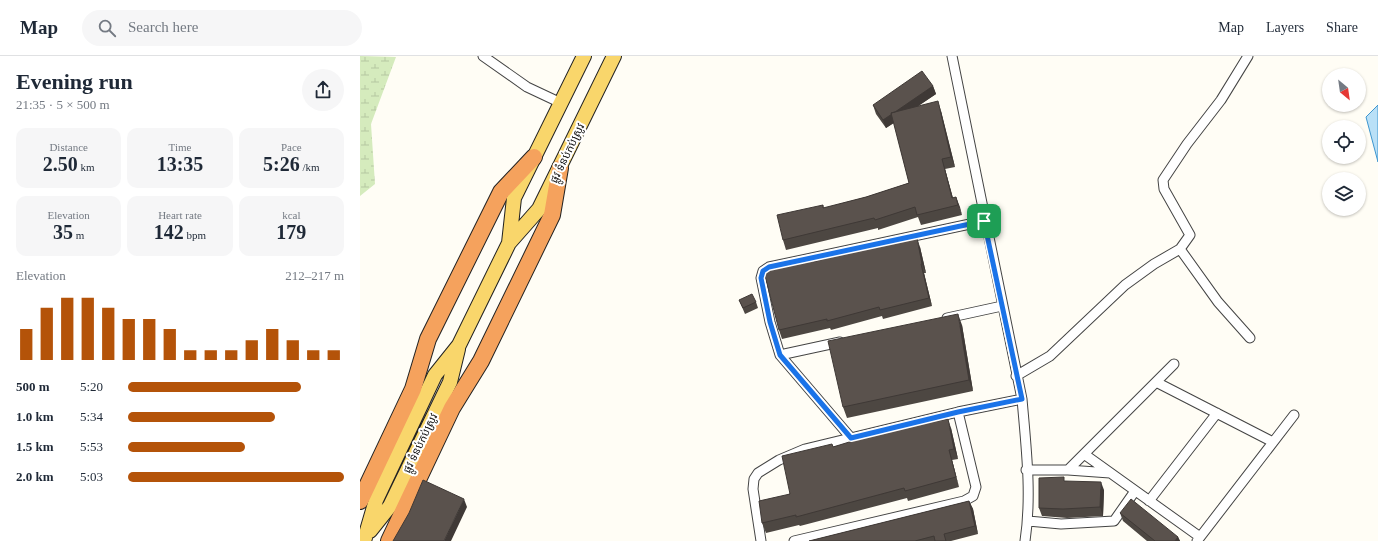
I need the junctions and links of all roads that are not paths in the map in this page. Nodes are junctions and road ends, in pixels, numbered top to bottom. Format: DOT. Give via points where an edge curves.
graph roads {
  1 [pos="483,56"];
  2 [pos="584,56"];
  3 [pos="614,56"];
  4 [pos="952,56"];
  5 [pos="1248,56"];
  6 [pos="560,103"];
  7 [pos="534,157"];
  8 [pos="560,168"];
  9 [pos="984,221"];
  10 [pos="509,243"];
  11 [pos="1180,249"];
  12 [pos="1002,306"];
  13 [pos="941,319"];
  14 [pos="1250,338"];
  15 [pos="849,340"];
  16 [pos="780,355"];
  17 [pos="1174,364"];
  18 [pos="1016,376"];
  19 [pos="1156,382"];
  20 [pos="1022,399"];
  21 [pos="958,412"];
  22 [pos="1218,413"];
  23 [pos="1294,415"];
  24 [pos="851,438"];
  25 [pos="1273,442"];
  26 [pos="1084,454"];
  27 [pos="1026,470"];
  28 [pos="1068,470"];
  29 [pos="1110,473"];
  30 [pos="1135,491"];
  31 [pos="1149,500"];
  32 [pos="360,501"];
  33 [pos="1028,522"];
  34 [pos="366,538"];
  35 [pos="1198,539"];
  36 [pos="388,541"];
  37 [pos="761,541"];
  38 [pos="794,541"];
  39 [pos="1025,541"];
  1 -- 6 [label="street" via="527,87"];
  2 -- 6 [label="main road, ផ្លូវ ទំនប់កប់ស្រូវ"];
  3 -- 8 [label="main road, ផ្លូវ ទំនប់កប់ស្រូវ"];
  4 -- 9 [label="street"];
  5 -- 11 [label="street" via="1222,100 1187,144 1163,180 1164,189 1190,235"];
  6 -- 7 [label="main road, ផ្លូវ ទំនប់កប់ស្រូវ"];
  7 -- 10 [label="main road, ផ្លូវ ទំនប់កប់ស្រូវ" via="514,198"];
  7 -- 32 [label="highway" via="501,192 428,339 413,389"];
  8 -- 10 [label="main road, ផ្លូវ ទំនប់កប់ស្រូវ" via="539,209"];
  8 -- 36 [label="highway" via="552,215 481,361 451,409"];
  9 -- 12 [label="street"];
  9 -- 16 [label="street" via="769,267 763,271 761,278"];
  10 -- 34 [label="main road, ផ្លូវ ទំនប់កប់ស្រូវ" via="459,345 450,382 390,506"];
  11 -- 14 [label="street" via="1218,302"];
  11 -- 18 [label="street" via="1125,285 1050,356"];
  12 -- 13 [label="street"];
  12 -- 18 [label="street"];
  15 -- 16 [label="street"];
  16 -- 24 [label="street"];
  17 -- 19 [label="street"];
  18 -- 20 [label="street"];
  19 -- 22 [label="street"];
  19 -- 26 [label="street"];
  20 -- 21 [label="street"];
  20 -- 27 [label="street"];
  21 -- 24 [label="street"];
  21 -- 38 [label="street" via="976,487 973,496 964,501"];
  22 -- 25 [label="street"];
  22 -- 31 [label="street"];
  23 -- 25 [label="street"];
  24 -- 37 [label="street" via="805,449 778,460 758,473 754,479 753,489"];
  25 -- 35 [label="street"];
  26 -- 28 [label="street"];
  26 -- 29 [label="street"];
  27 -- 28 [label="street"];
  27 -- 33 [label="street"];
  28 -- 29 [label="street"];
  29 -- 30 [label="street"];
  30 -- 31 [label="street"];
  30 -- 33 [label="street" via="1114,521 1061,524"];
  31 -- 35 [label="street"];
  33 -- 39 [label="street"];
}
